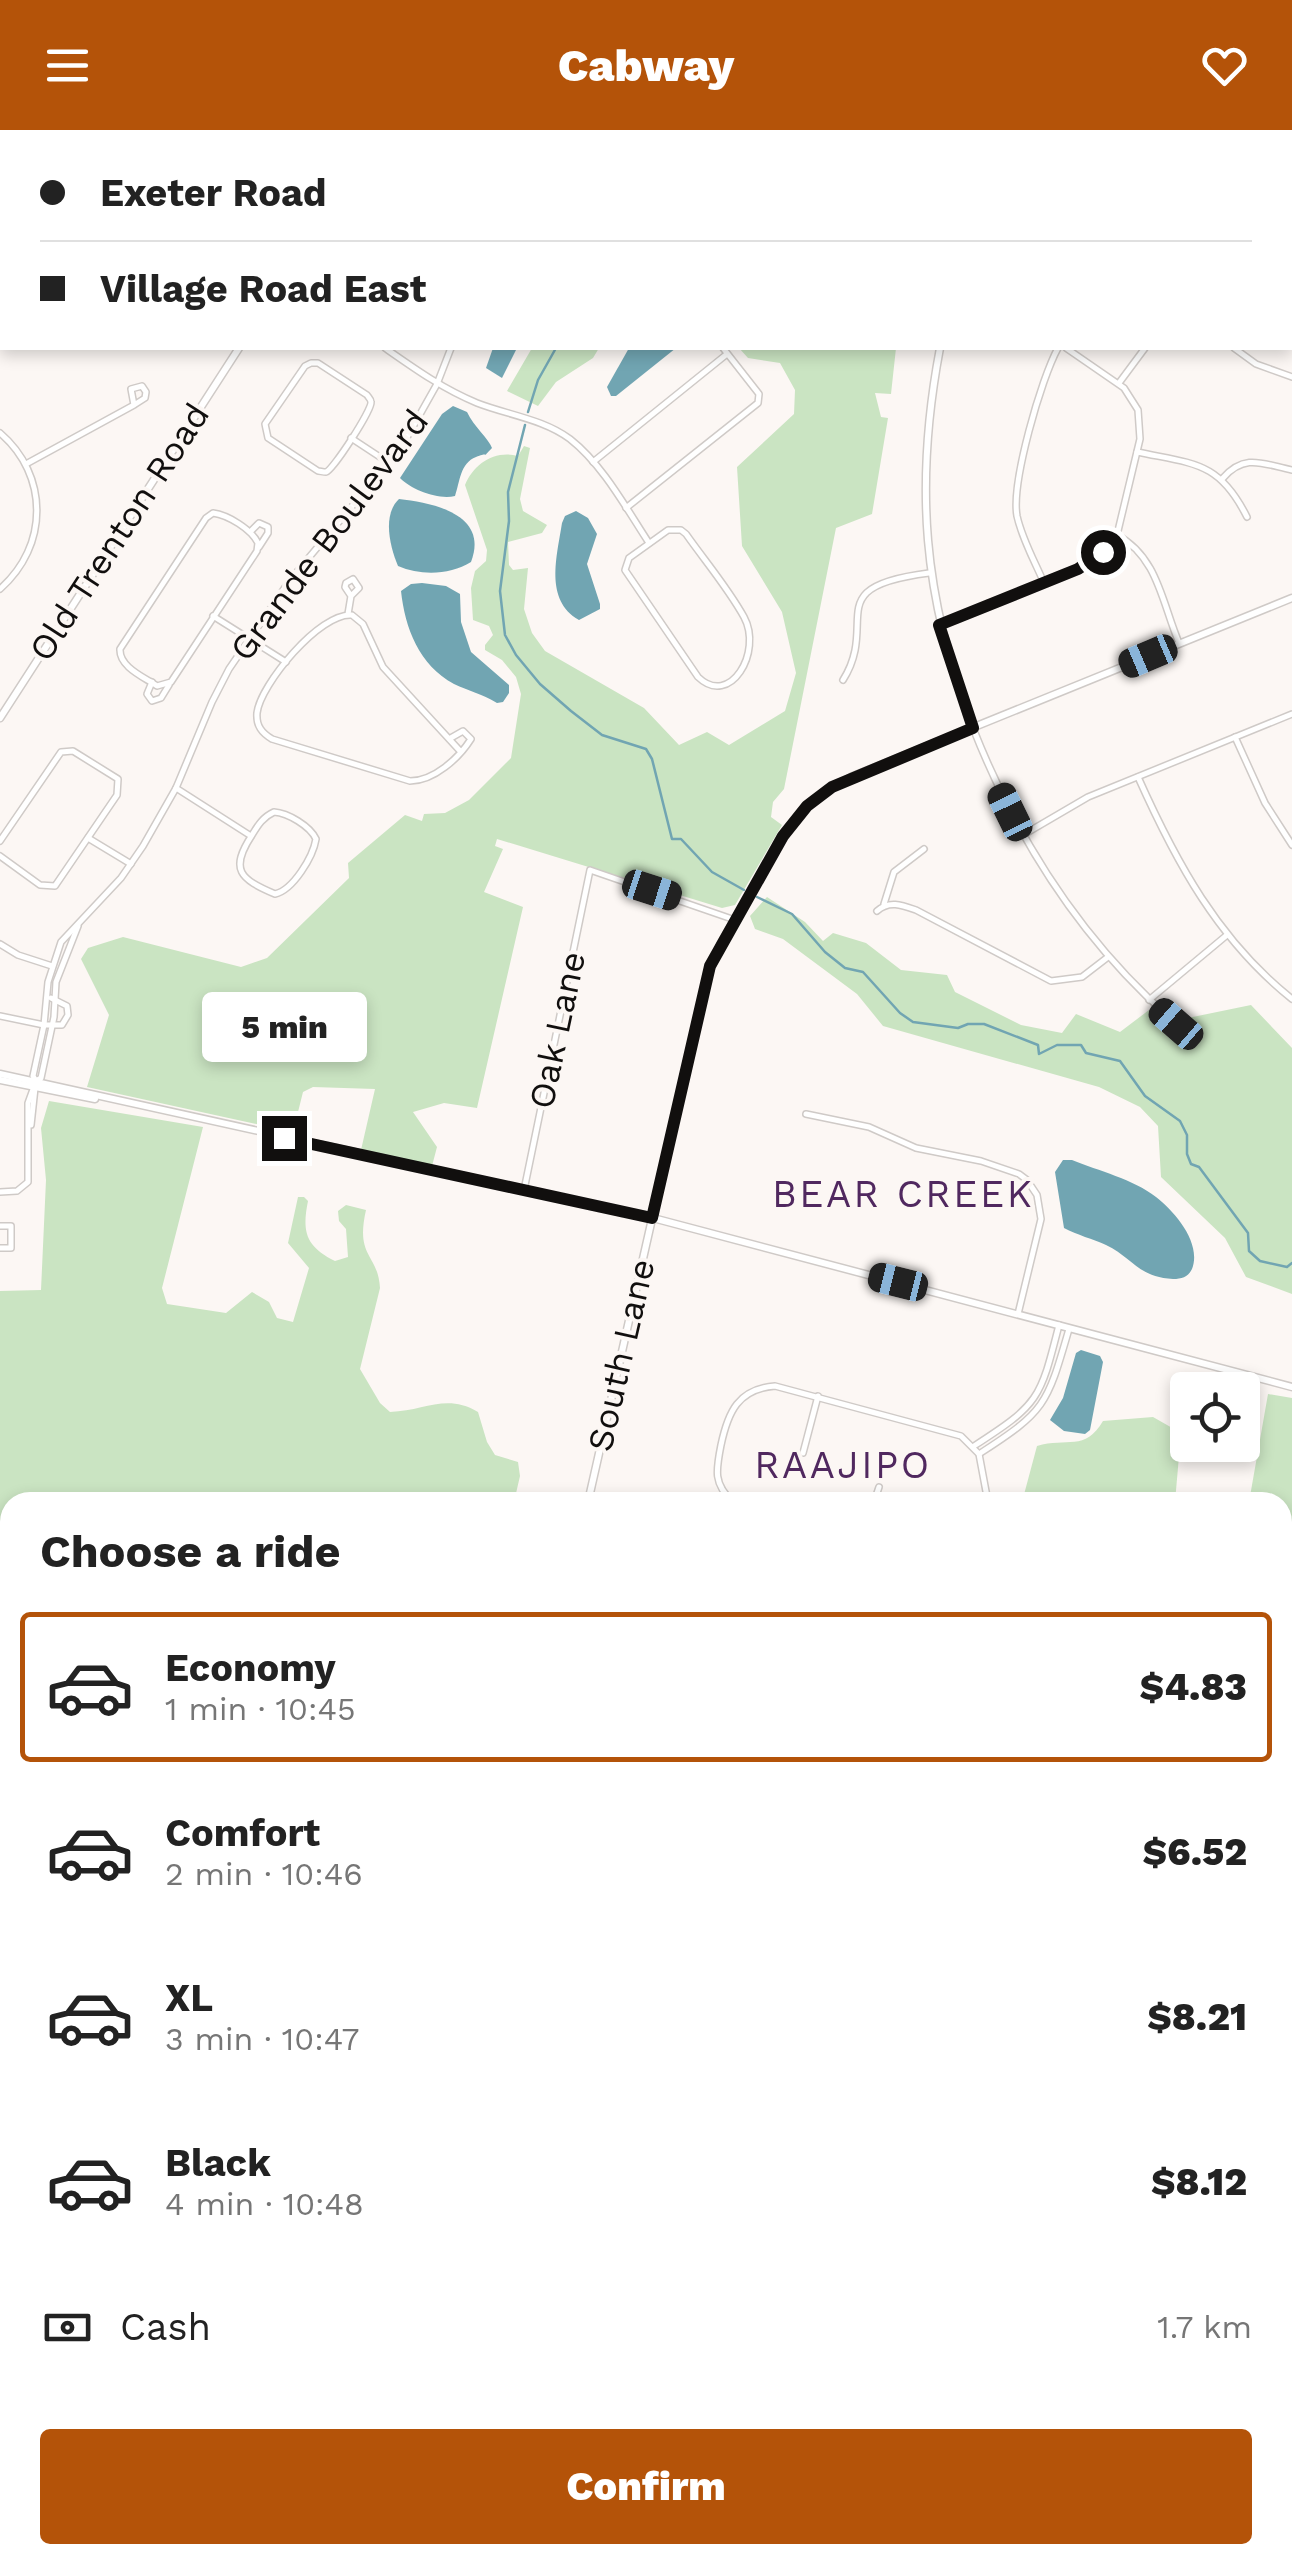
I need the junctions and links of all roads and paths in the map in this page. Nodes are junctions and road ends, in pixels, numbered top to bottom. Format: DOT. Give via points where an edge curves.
graph roads {
  1 [pos="237,350"];
  2 [pos="388,350"];
  3 [pos="450,350"];
  4 [pos="726,350"];
  5 [pos="940,350"];
  6 [pos="1057,350"];
  7 [pos="1069,350"];
  8 [pos="1144,350"];
  9 [pos="1237,350"];
  10 [pos="1292,377"];
  11 [pos="437,384"];
  12 [pos="1119,384"];
  13 [pos="134,405"];
  14 [pos="0,433"];
  15 [pos="351,438"];
  16 [pos="1137,452"];
  17 [pos="593,462"];
  18 [pos="390,463"];
  19 [pos="26,464"];
  20 [pos="1292,470"];
  21 [pos="1222,478"];
  22 [pos="626,508"];
  23 [pos="1247,517"];
  24 [pos="250,532"];
  25 [pos="1117,535"];
  26 [pos="649,543"];
  27 [pos="257,551"];
  28 [pos="929,573"];
  29 [pos="1044,583"];
  30 [pos="0,588"];
  31 [pos="351,596"];
  32 [pos="1292,598"];
  33 [pos="348,614"];
  34 [pos="213,616"];
  35 [pos="939,625"];
  36 [pos="249,638"];
  37 [pos="1179,643"];
  38 [pos="286,662"];
  39 [pos="843,680"];
  40 [pos="152,682"];
  41 [pos="171,682"];
  42 [pos="1292,714"];
  43 [pos="0,718"];
  44 [pos="973,728"];
  45 [pos="1235,736"];
  46 [pos="449,739"];
  47 [pos="460,752"];
  48 [pos="1138,777"];
  49 [pos="176,788"];
  50 [pos="1023,835"];
  51 [pos="252,836"];
  52 [pos="88,838"];
  53 [pos="0,840"];
  54 [pos="1292,846"];
  55 [pos="924,848"];
  56 [pos="0,856"];
  57 [pos="131,864"];
  58 [pos="884,905"];
  59 [pos="878,911"];
  60 [pos="735,920"];
  61 [pos="1227,935"];
  62 [pos="0,944"];
  63 [pos="1108,956"];
  64 [pos="56,966"];
  65 [pos="51,998"];
  66 [pos="1292,999"];
  67 [pos="1149,1000"];
  68 [pos="0,1016"];
  69 [pos="1176,1024"];
  70 [pos="48,1025"];
  71 [pos="0,1077"];
  72 [pos="35,1088"];
  73 [pos="806,1114"];
  74 [pos="524,1190"];
  75 [pos="0,1192"];
  76 [pos="652,1218"];
  77 [pos="0,1226"];
  78 [pos="0,1248"];
  79 [pos="1018,1314"];
  80 [pos="1059,1325"];
  81 [pos="1070,1328"];
  82 [pos="1049,1364"];
  83 [pos="1058,1366"];
  84 [pos="1292,1387"];
  85 [pos="818,1396"];
  86 [pos="974,1446"];
  87 [pos="803,1453"];
  88 [pos="978,1454"];
  89 [pos="880,1488"];
  90 [pos="590,1492"];
  91 [pos="723,1492"];
  92 [pos="878,1492"];
  93 [pos="986,1492"];
  1 -- 43 [label="main road, Old Trenton Road"];
  2 -- 11 [label="street"];
  3 -- 11 [label="street, Grande Boulevard"];
  4 -- 17 [label="street"];
  4 -- 22 [label="street" via="758,402"];
  5 -- 28 [label="main road" via="925,456"];
  6 -- 29 [label="street" via="1038,394 1016,497"];
  7 -- 12 [label="street"];
  8 -- 12 [label="street"];
  9 -- 10 [label="street"];
  11 -- 17 [label="street" via="538,422"];
  11 -- 18 [label="street, Grande Boulevard"];
  12 -- 16 [label="street" via="1138,410"];
  13 -- 19 [label="street"];
  14 -- 19 [label="street"];
  15 -- 15 [label="street" via="332,468 322,472 268,438 264,428 314,362 370,398"];
  15 -- 18 [label="street"];
  16 -- 21 [label="street" via="1200,466"];
  16 -- 25 [label="street"];
  17 -- 22 [label="street"];
  18 -- 36 [label="street, Grande Boulevard" via="305,560"];
  19 -- 30 [label="street" via="36,493 36,528 25,559"];
  20 -- 21 [label="street" via="1246,462"];
  21 -- 23 [label="street"];
  22 -- 26 [label="street"];
  24 -- 27 [label="street"];
  24 -- 27 [label="street" via="257,524 268,526"];
  24 -- 40 [label="street" via="220,514 209,515 123,644 121,660"];
  25 -- 29 [label="street" via="1092,561"];
  25 -- 37 [label="street" via="1146,558"];
  26 -- 26 [label="street" via="681,530 744,618 750,656 726,683 716,687 698,677 626,570 626,560"];
  27 -- 34 [label="street"];
  28 -- 35 [label="main road"];
  28 -- 39 [label="street" via="891,578 866,594"];
  29 -- 35 [label="street"];
  31 -- 33 [label="street"];
  32 -- 37 [label="main road, South Lane"];
  33 -- 38 [label="street" via="316,630"];
  33 -- 46 [label="street" via="363,624 383,668"];
  34 -- 36 [label="street"];
  34 -- 41 [label="street"];
  35 -- 44 [label="main road"];
  36 -- 38 [label="street"];
  36 -- 49 [label="street, Grande Boulevard" via="212,702"];
  37 -- 44 [label="main road, South Lane"];
  38 -- 47 [label="street" via="257,710 260,728 272,739 410,781 430,778"];
  40 -- 41 [label="street"];
  40 -- 41 [label="street" via="147,694 155,701"];
  42 -- 45 [label="street"];
  44 -- 50 [label="street"];
  44 -- 60 [label="main road, South Lane" via="814,799 783,836"];
  45 -- 48 [label="street"];
  45 -- 54 [label="street"];
  46 -- 47 [label="street"];
  46 -- 47 [label="street" via="469,733"];
  48 -- 50 [label="street"];
  48 -- 61 [label="street" via="1184,874"];
  49 -- 51 [label="street"];
  49 -- 57 [label="street, Grande Boulevard"];
  50 -- 63 [label="street"];
  51 -- 51 [label="street" via="238,858 241,873 271,893 284,892 315,847 315,834 274,812"];
  52 -- 53 [label="street" via="119,784 69,750 57,755"];
  52 -- 56 [label="street" via="51,887"];
  52 -- 57 [label="street"];
  55 -- 58 [label="street" via="894,872"];
  57 -- 64 [label="street, Grande Boulevard" via="62,942"];
  58 -- 59 [label="street"];
  58 -- 63 [label="street" via="916,910 1051,980 1082,977"];
  60 -- 74 [label="street, Oak Lane" via="590,870"];
  60 -- 76 [label="main road, South Lane" via="706,980"];
  61 -- 66 [label="street"];
  61 -- 67 [label="street"];
  62 -- 64 [label="street"];
  63 -- 67 [label="street"];
  64 -- 65 [label="street, Grande Boulevard"];
  65 -- 70 [label="street, Grande Boulevard"];
  65 -- 70 [label="street" via="64,1002 68,1014 62,1024"];
  67 -- 69 [label="street"];
  68 -- 70 [label="street"];
  70 -- 72 [label="street, Grande Boulevard"];
  71 -- 72 [label="main road"];
  72 -- 74 [label="main road"];
  72 -- 75 [label="street, Grande Boulevard" via="28,1103 28,1182"];
  73 -- 79 [label="street" via="870,1127 916,1148 981,1161 1027,1180 1042,1218"];
  74 -- 76 [label="main road"];
  76 -- 79 [label="main road"];
  76 -- 90 [label="main road, South Lane"];
  77 -- 78 [label="street" via="11,1226 11,1248"];
  79 -- 80 [label="main road"];
  80 -- 81 [label="main road"];
  80 -- 82 [label="street"];
  81 -- 83 [label="street"];
  81 -- 84 [label="main road"];
  82 -- 83 [label="street"];
  82 -- 86 [label="street" via="1024,1412"];
  83 -- 88 [label="street" via="1034,1415"];
  85 -- 86 [label="street" via="953,1432"];
  85 -- 87 [label="street"];
  85 -- 91 [label="street" via="775,1386 734,1404 716,1474"];
  86 -- 88 [label="street"];
  88 -- 93 [label="street"];
  89 -- 92 [label="street"];
}
